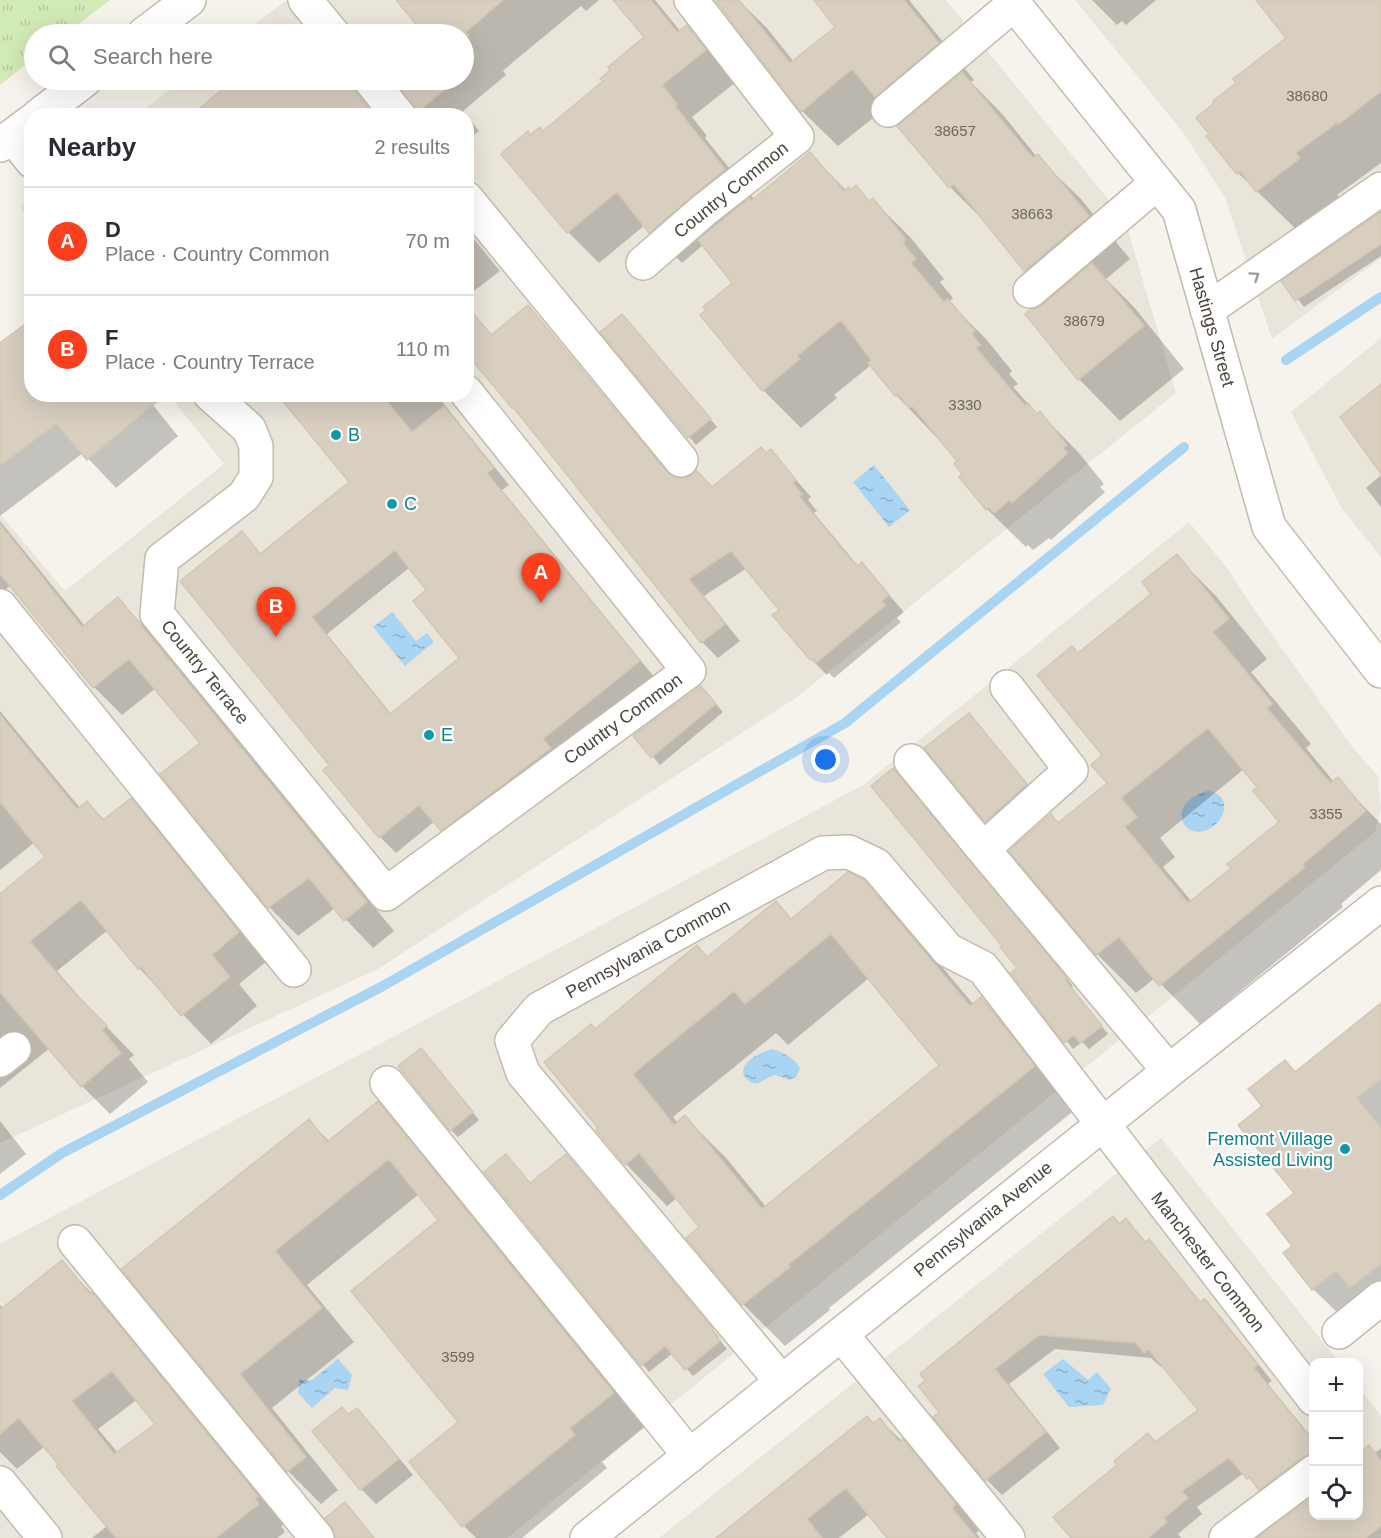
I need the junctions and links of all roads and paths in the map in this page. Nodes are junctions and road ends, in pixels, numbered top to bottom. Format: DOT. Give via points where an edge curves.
graph roads {
  1 [pos="189,0"];
  2 [pos="305,0"];
  3 [pos="691,0"];
  4 [pos="1012,2"];
  5 [pos="157,24"];
  6 [pos="325,24"];
  7 [pos="72,90"];
  8 [pos="378,90"];
  9 [pos="48,108"];
  10 [pos="393,108"];
  11 [pos="888,110"];
  12 [pos="14,134"];
  13 [pos="24,149"];
  14 [pos="1157,183"];
  15 [pos="1381,189"];
  16 [pos="474,208"];
  17 [pos="643,263"];
  18 [pos="1030,291"];
  19 [pos="1207,310"];
  20 [pos="219,402"];
  21 [pos="474,402"];
  22 [pos="681,460"];
  23 [pos="0,606"];
  24 [pos="1381,671"];
  25 [pos="1007,687"];
  26 [pos="911,761"];
  27 [pos="983,849"];
  28 [pos="386,894"];
  29 [pos="1381,903"];
  30 [pos="294,970"];
  31 [pos="1169,1071"];
  32 [pos="387,1083"];
  33 [pos="1101,1125"];
  34 [pos="75,1242"];
  35 [pos="1381,1299"];
  36 [pos="1339,1332"];
  37 [pos="841,1334"];
  38 [pos="782,1382"];
  39 [pos="1309,1393"];
  40 [pos="690,1456"];
  41 [pos="1309,1476"];
  42 [pos="0,1483"];
  43 [pos="590,1537"];
  44 [pos="45,1538"];
  45 [pos="316,1538"];
  46 [pos="1008,1538"];
  47 [pos="1226,1538"];
  1 -- 5 [label="street"];
  2 -- 6 [label="street"];
  3 -- 17 [label="street, Country Common" via="797,137"];
  4 -- 11 [label="street"];
  4 -- 14 [label="street, Hastings Street"];
  7 -- 9 [label="street"];
  8 -- 10 [label="street"];
  12 -- 13 [label="street"];
  14 -- 18 [label="street"];
  14 -- 19 [label="street, Hastings Street" via="1179,210"];
  19 -- 15 [label="street, one-way"];
  16 -- 22 [label="street"];
  19 -- 24 [label="street, Hastings Street" via="1269,527"];
  20 -- 28 [label="street, Country Terrace" via="249,429 255,446 256,477 244,496 162,559 157,614"];
  21 -- 28 [label="street, Country Common" via="689,670"];
  23 -- 30 [label="street"];
  25 -- 27 [label="street" via="1071,770"];
  26 -- 27 [label="street"];
  27 -- 31 [label="street"];
  29 -- 31 [label="street, Pennsylvania Avenue"];
  31 -- 33 [label="street, Pennsylvania Avenue"];
  32 -- 40 [label="street"];
  33 -- 37 [label="street, Pennsylvania Avenue"];
  33 -- 38 [label="street, Pennsylvania Common" via="983,968 948,950 876,865 849,852 823,853 539,1009 512,1041 523,1073"];
  33 -- 39 [label="street, Manchester Common"];
  34 -- 45 [label="street"];
  35 -- 36 [label="street"];
  37 -- 38 [label="street, Pennsylvania Avenue"];
  37 -- 46 [label="street"];
  38 -- 40 [label="street, Pennsylvania Avenue"];
  40 -- 43 [label="street, Pennsylvania Avenue"];
  41 -- 47 [label="street"];
  42 -- 44 [label="street"];
}
